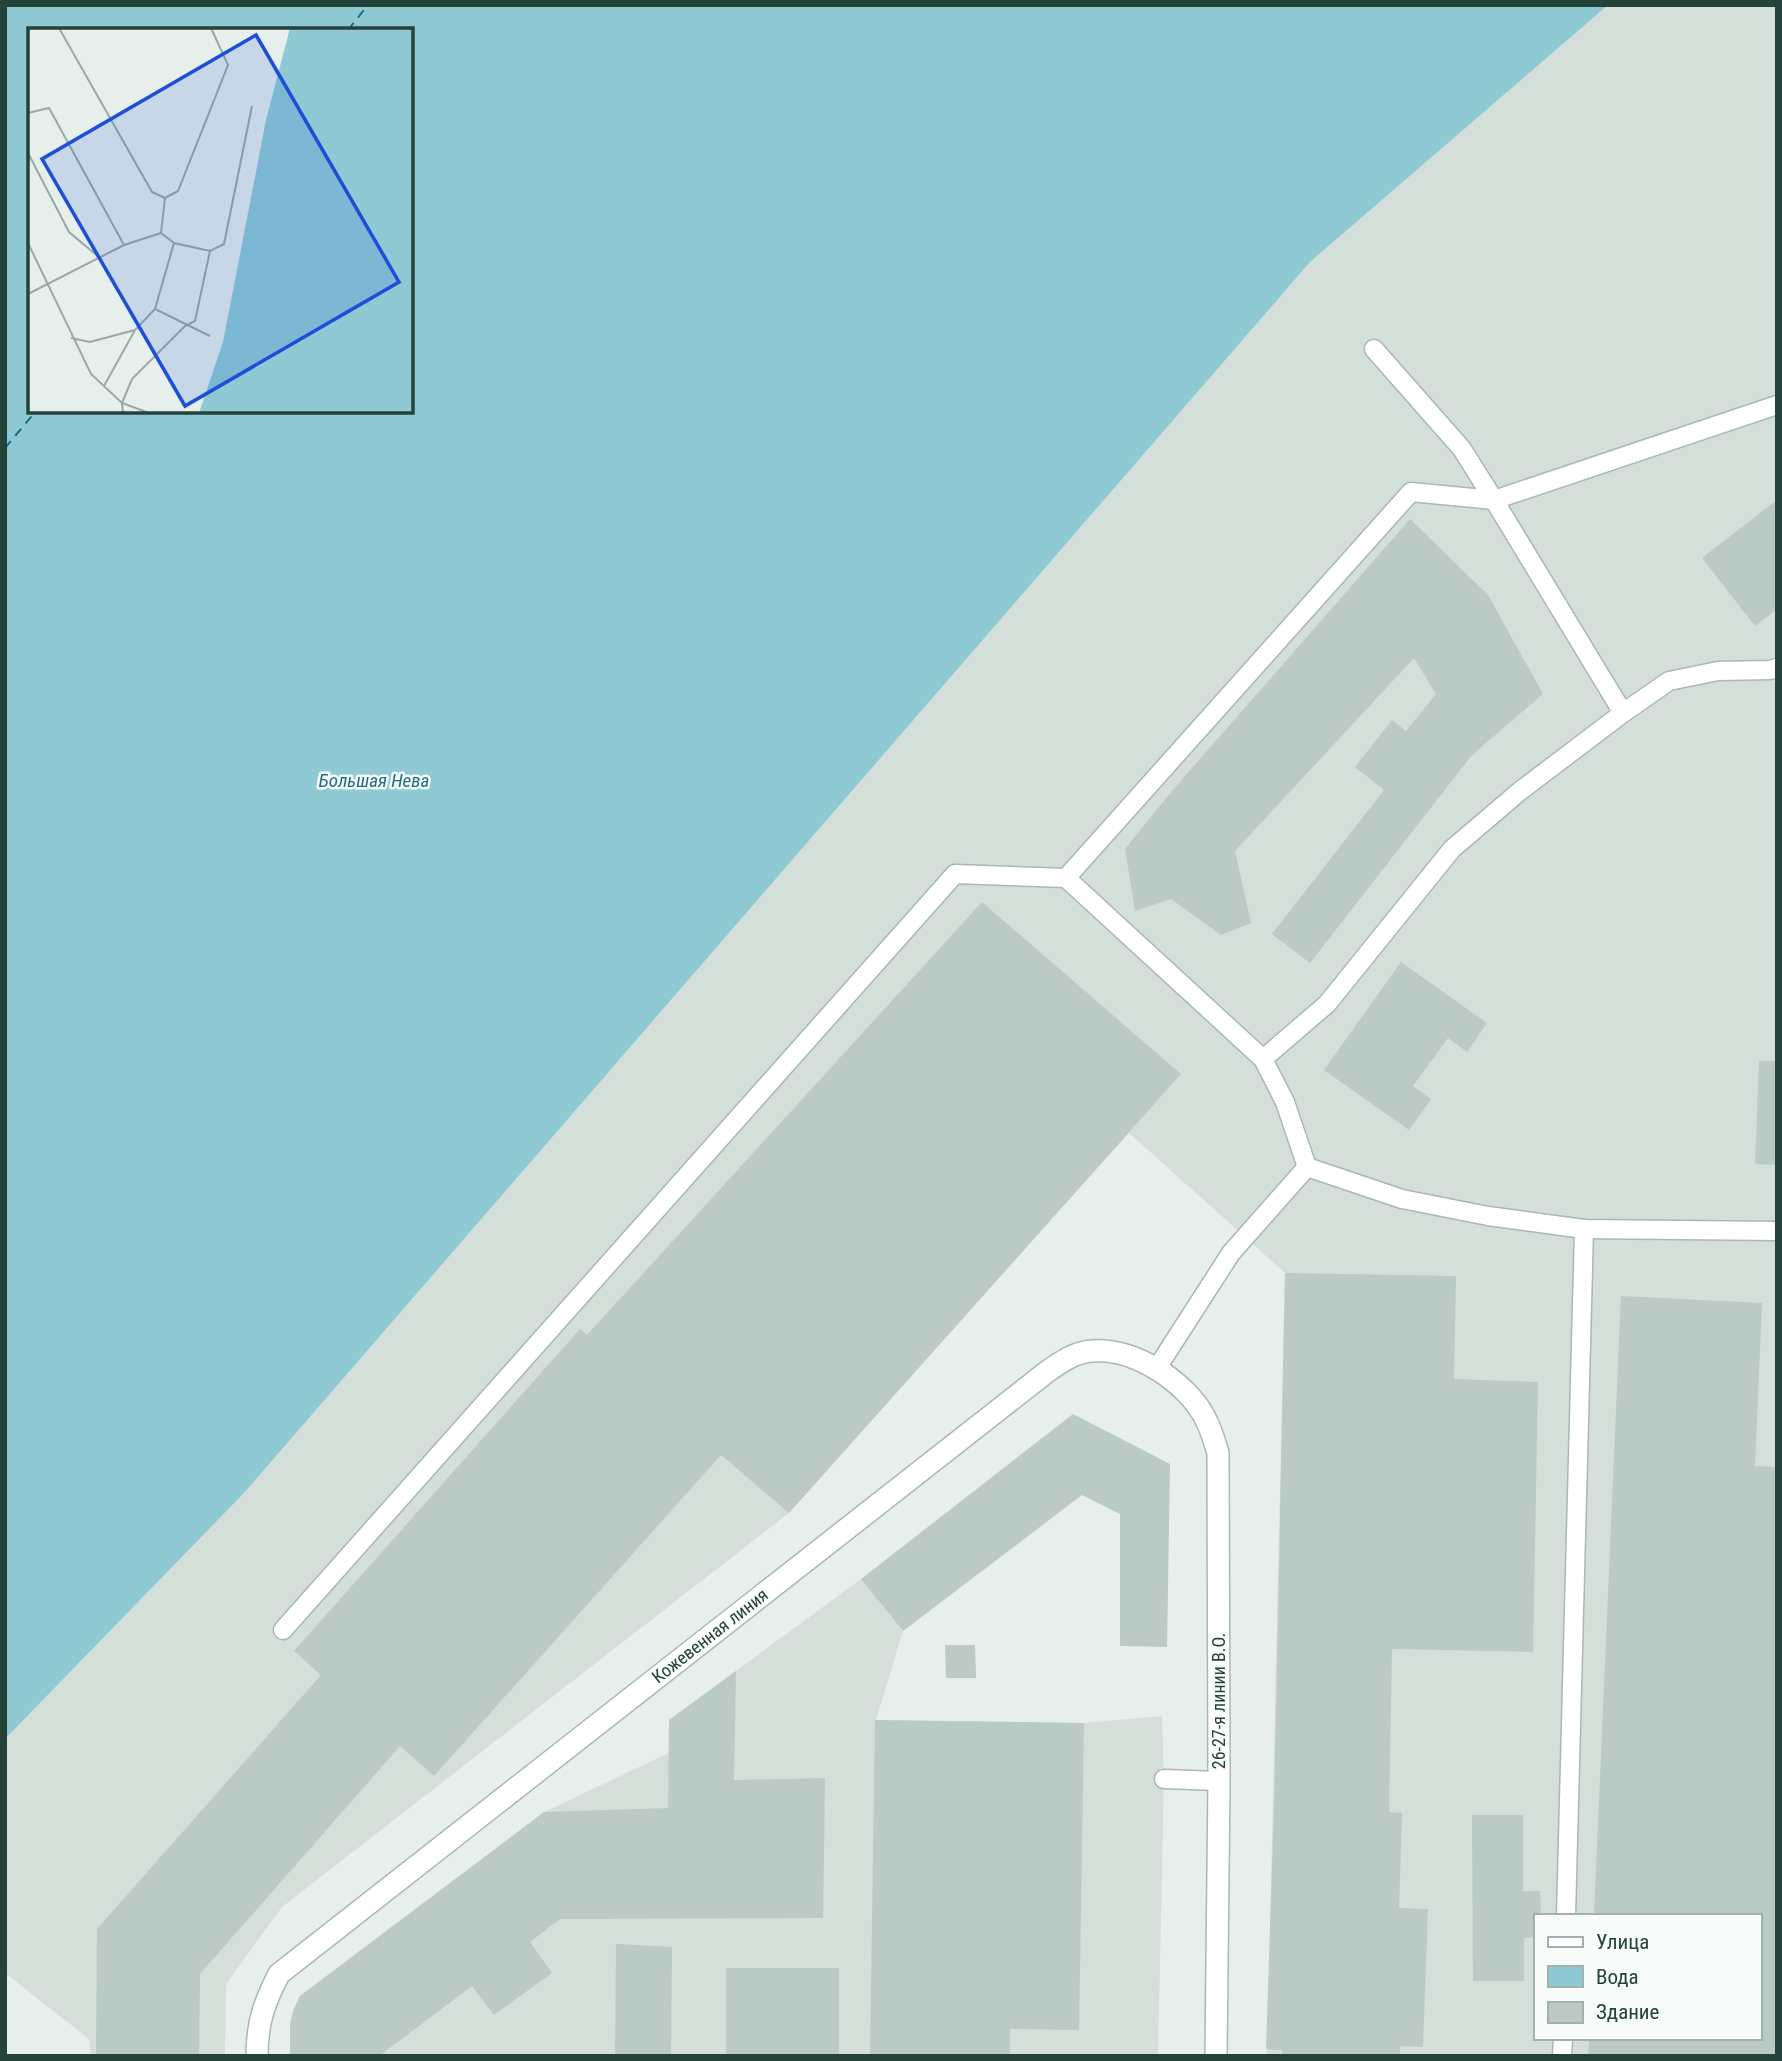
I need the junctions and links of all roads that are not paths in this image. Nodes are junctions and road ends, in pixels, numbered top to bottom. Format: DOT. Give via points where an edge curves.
graph roads {
  1 [pos="1374,349"];
  2 [pos="1777,405"];
  3 [pos="1494,500"];
  4 [pos="1777,668"];
  5 [pos="1623,713"];
  6 [pos="1066,878"];
  7 [pos="1263,1059"];
  8 [pos="1307,1167"];
  9 [pos="1584,1229"];
  10 [pos="1777,1231"];
  11 [pos="1157,1368"];
  12 [pos="283,1630"];
  13 [pos="1164,1779"];
  14 [pos="1219,1781"];
  15 [pos="1566,1914"];
  16 [pos="257,2056"];
  17 [pos="1216,2056"];
  1 -- 3 [label="lane" via="1461,450"];
  2 -- 3 [label="lane"];
  3 -- 5 [label="lane"];
  3 -- 6 [label="lane" via="1411,492"];
  4 -- 5 [label="lane" via="1718,671 1669,681"];
  5 -- 7 [label="lane" via="1452,849 1328,1004"];
  6 -- 7 [label="lane"];
  6 -- 12 [label="lane" via="955,874"];
  7 -- 8 [label="lane" via="1285,1102"];
  8 -- 9 [label="lane" via="1402,1199"];
  8 -- 11 [label="lane" via="1231,1253"];
  9 -- 10 [label="lane"];
  9 -- 15 [label="lane"];
  11 -- 14 [label="street, 26-27-я линии В.О." via="1187,1393 1207,1420 1218,1453"];
  11 -- 16 [label="street, Кожевенная линия" via="1123,1353 1092,1350 1068,1357 279,1975 265,2000"];
  13 -- 14 [label="lane"];
  14 -- 17 [label="street, 26-27-я линии В.О."];
}
